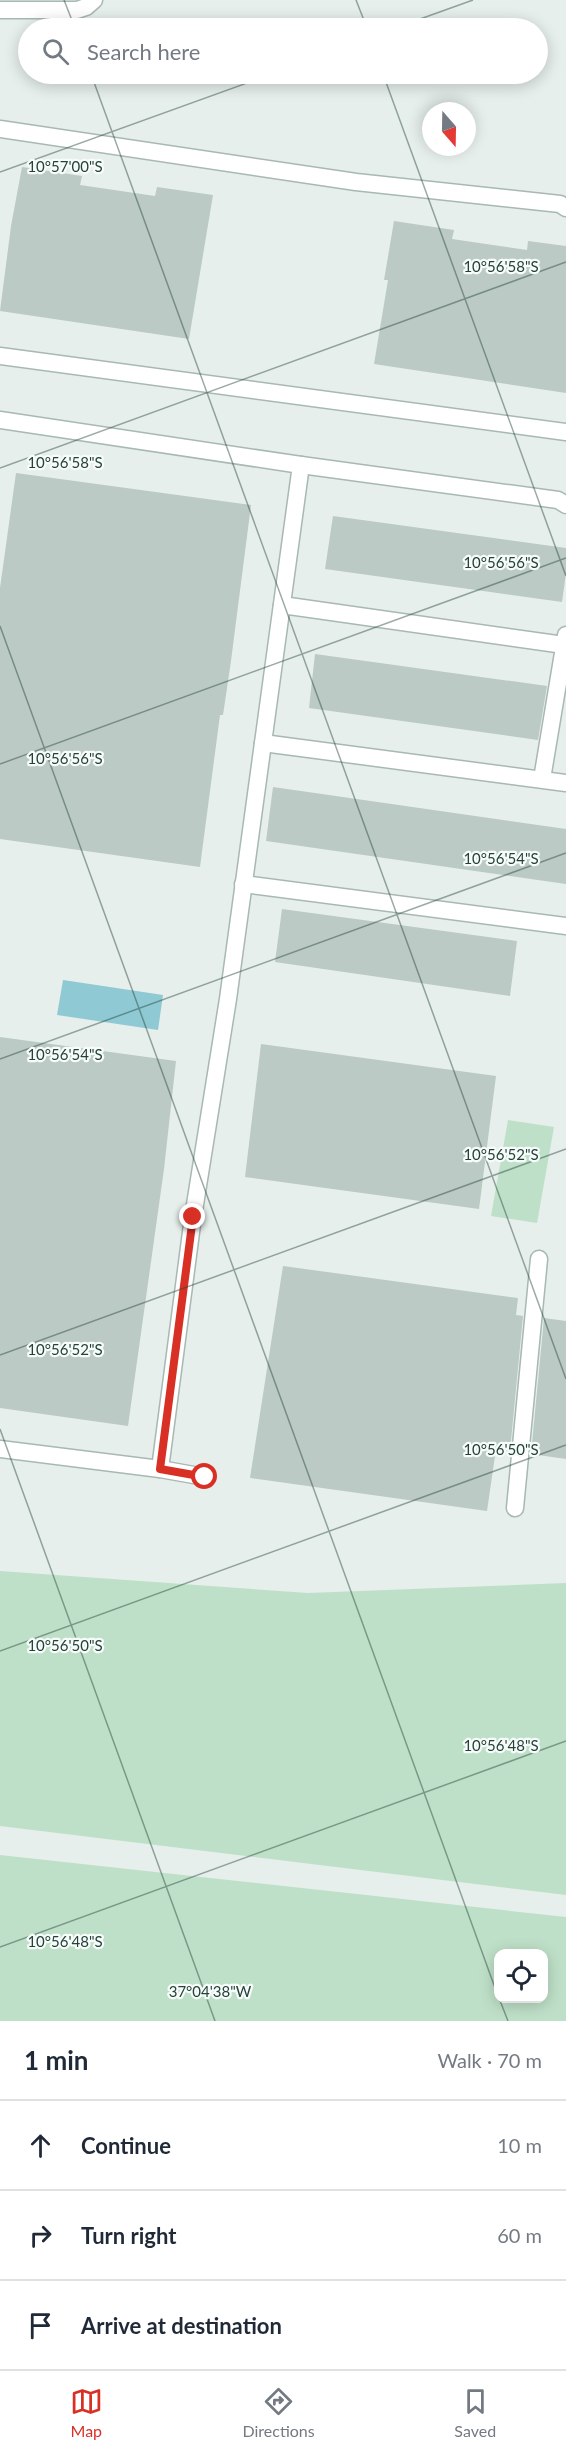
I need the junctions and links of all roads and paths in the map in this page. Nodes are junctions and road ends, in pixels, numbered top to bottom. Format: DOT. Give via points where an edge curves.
graph roads {
  1 [pos="94,0"];
  2 [pos="0,10"];
  3 [pos="0,129"];
  4 [pos="566,208"];
  5 [pos="0,356"];
  6 [pos="0,420"];
  7 [pos="566,432"];
  8 [pos="301,465"];
  9 [pos="566,504"];
  10 [pos="282,605"];
  11 [pos="565,640"];
  12 [pos="564,665"];
  13 [pos="263,743"];
  14 [pos="542,779"];
  15 [pos="566,783"];
  16 [pos="243,884"];
  17 [pos="566,926"];
  18 [pos="539,1259"];
  19 [pos="0,1449"];
  20 [pos="160,1469"];
  21 [pos="205,1477"];
  22 [pos="515,1508"];
  1 -- 2 [label="lane" via="77,10"];
  3 -- 4 [label="lane" via="356,182 560,204"];
  5 -- 7 [label="lane"];
  6 -- 8 [label="lane"];
  8 -- 9 [label="lane"];
  8 -- 10 [label="lane"];
  10 -- 11 [label="lane"];
  10 -- 13 [label="lane"];
  11 -- 12 [label="lane"];
  12 -- 14 [label="lane"];
  13 -- 14 [label="lane"];
  13 -- 16 [label="lane"];
  14 -- 15 [label="lane"];
  16 -- 17 [label="lane"];
  16 -- 20 [label="lane"];
  18 -- 22 [label="lane"];
  19 -- 20 [label="lane"];
  20 -- 21 [label="lane"];
}
